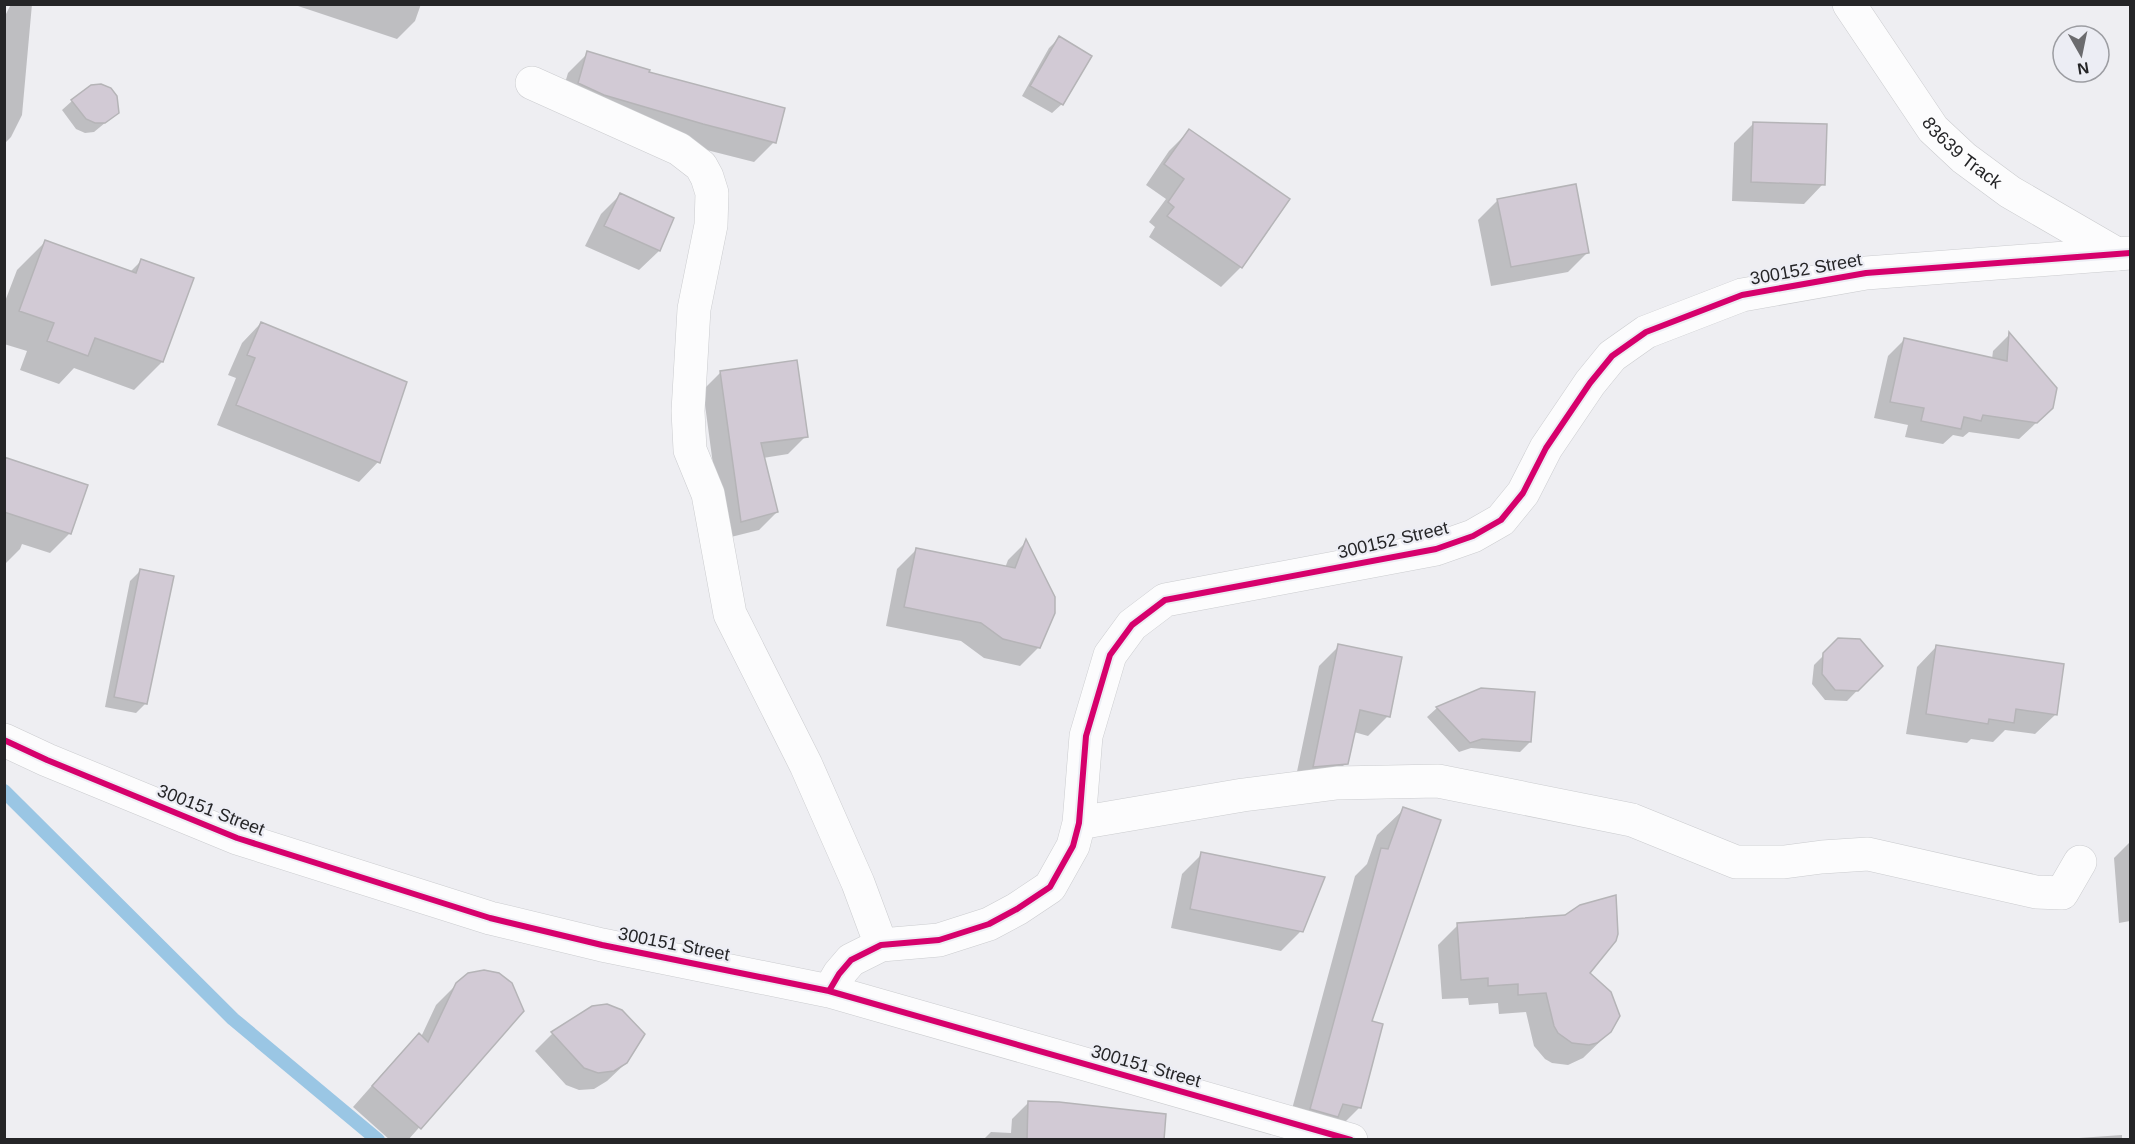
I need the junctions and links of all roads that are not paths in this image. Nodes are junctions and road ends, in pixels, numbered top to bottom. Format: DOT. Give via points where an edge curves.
graph roads {
  1 [pos="1849,4"];
  2 [pos="532,83"];
  3 [pos="2124,253"];
  4 [pos="4,740"];
  5 [pos="1079,823"];
  6 [pos="2080,862"];
  7 [pos="881,945"];
  8 [pos="829,991"];
  9 [pos="1351,1140"];
  1 -- 3 [label="street, 83639 Track" via="1933,129 1964,158 2010,192"];
  2 -- 7 [label="street" via="679,149 701,166 707,177 712,193 711,225 694,309 688,411 690,450 708,494 730,614 806,765"];
  3 -- 5 [label="street, 300152 Street" via="1866,273 1742,295 1646,332 1612,356 1590,383 1546,448 1523,493 1501,520 1473,536 1436,549 1165,600 1132,625 1110,655 1086,736"];
  4 -- 8 [label="street, 300151 Street" via="237,838 490,918"];
  5 -- 6 [label="street" via="1337,783 1438,781 1632,820 1736,862 1868,854 2036,892 2062,893"];
  5 -- 7 [label="street, 300152 Street" via="1073,846 1050,886 1017,909 989,924 939,940"];
  7 -- 8 [label="street, 300152 Street" via="851,960"];
  8 -- 9 [label="street, 300151 Street"];
}
